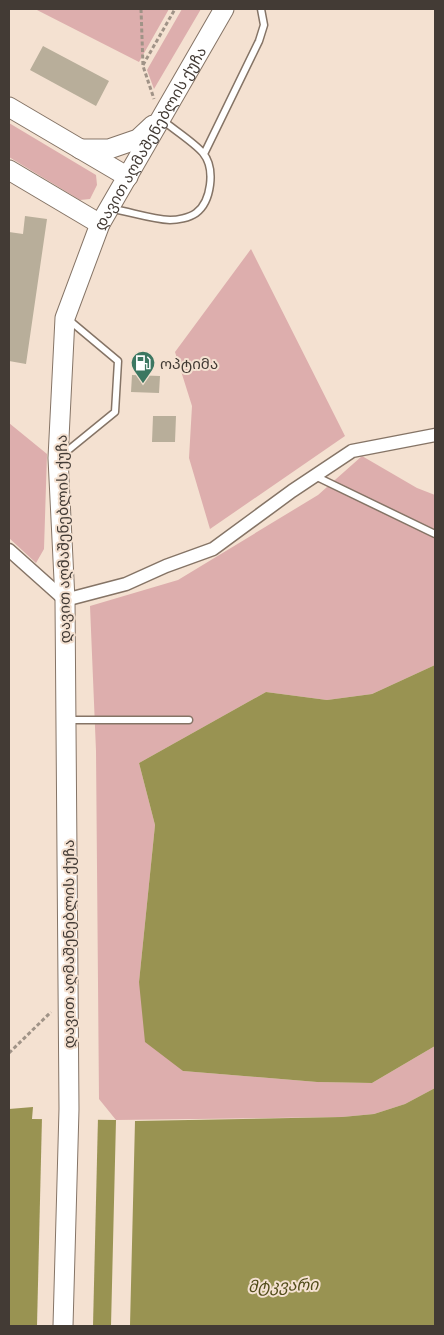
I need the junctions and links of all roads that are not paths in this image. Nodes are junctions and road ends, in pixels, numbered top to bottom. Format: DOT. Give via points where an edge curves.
graph roads {
  1 [pos="224,9"];
  2 [pos="261,9"];
  3 [pos="9,107"];
  4 [pos="160,119"];
  5 [pos="79,149"];
  6 [pos="204,154"];
  7 [pos="9,170"];
  8 [pos="128,177"];
  9 [pos="105,216"];
  10 [pos="65,318"];
  11 [pos="435,435"];
  12 [pos="58,458"];
  13 [pos="315,476"];
  14 [pos="435,534"];
  15 [pos="9,550"];
  16 [pos="65,600"];
  17 [pos="66,720"];
  18 [pos="189,720"];
  19 [pos="63,1326"];
  1 -- 4 [label="main road, დავით აღმაშენებლის ქუჩა"];
  2 -- 6 [label="lane" via="264,25 260,41"];
  3 -- 5 [label="main road"];
  4 -- 5 [label="main road" via="138,138 109,149"];
  4 -- 6 [label="lane"];
  4 -- 8 [label="main road, დავით აღმაშენებლის ქუჩა"];
  5 -- 8 [label="main road"];
  6 -- 9 [label="lane" via="210,168 210,186 206,201 196,213 170,220"];
  7 -- 9 [label="main road"];
  8 -- 9 [label="main road, დავით აღმაშენებლის ქუჩა"];
  9 -- 10 [label="main road, დავით აღმაშენებლის ქუჩა"];
  10 -- 12 [label="main road, დავით აღმაშენებლის ქუჩა"];
  10 -- 12 [label="lane" via="118,361 115,412"];
  11 -- 13 [label="street" via="352,451"];
  12 -- 16 [label="main road, დავით აღმაშენებლის ქუჩა"];
  13 -- 14 [label="lane"];
  13 -- 16 [label="street" via="213,549 126,584"];
  15 -- 16 [label="street"];
  16 -- 17 [label="main road, დავით აღმაშენებლის ქუჩა"];
  17 -- 18 [label="lane"];
  17 -- 19 [label="main road, დავით აღმაშენებლის ქუჩა" via="69,1109"];
}
